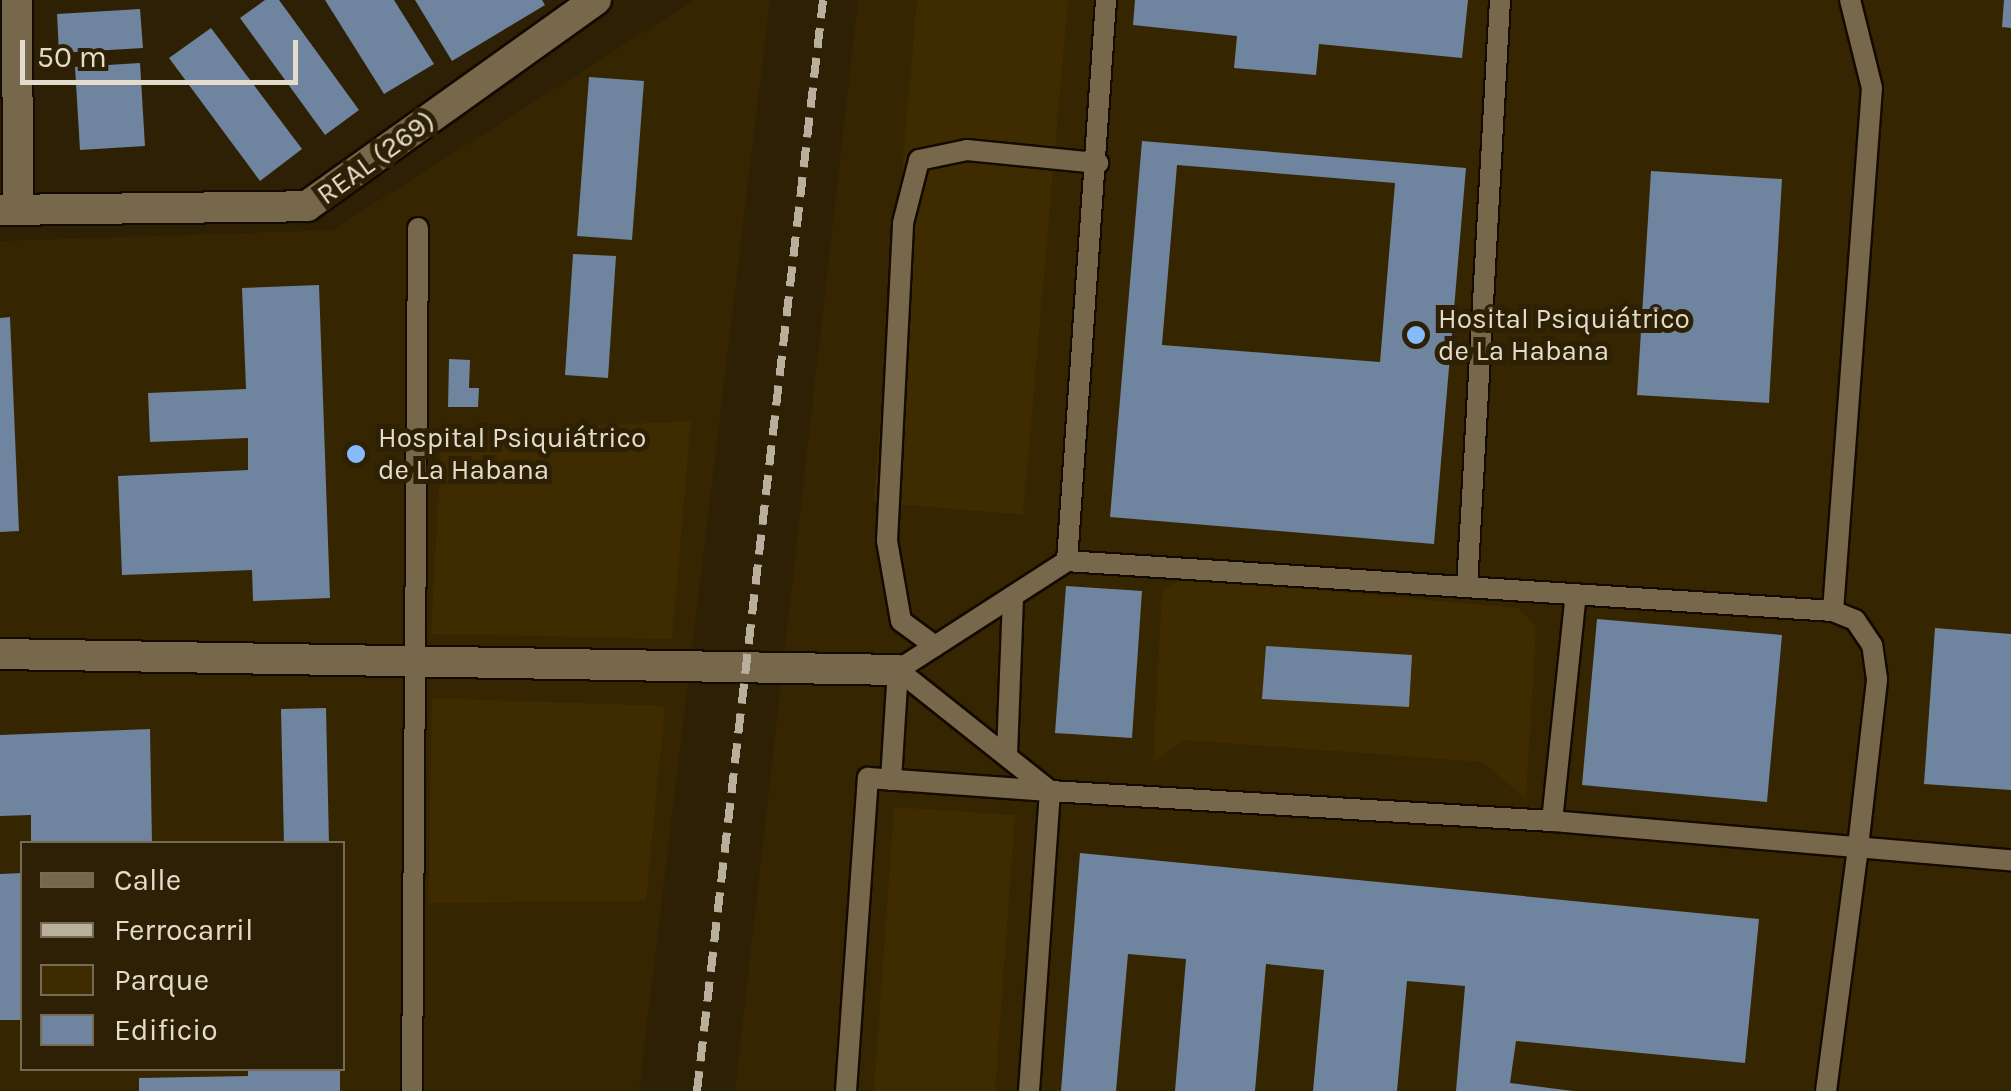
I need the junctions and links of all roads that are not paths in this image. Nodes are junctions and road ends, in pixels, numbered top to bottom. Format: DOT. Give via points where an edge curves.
graph roads {
  1 [pos="17,0"];
  2 [pos="596,0"];
  3 [pos="1106,0"];
  4 [pos="1500,0"];
  5 [pos="1850,0"];
  6 [pos="1098,163"];
  7 [pos="9,210"];
  8 [pos="418,228"];
  9 [pos="1067,562"];
  10 [pos="1467,587"];
  11 [pos="1576,594"];
  12 [pos="1013,596"];
  13 [pos="1833,611"];
  14 [pos="935,646"];
  15 [pos="0,654"];
  16 [pos="416,662"];
  17 [pos="898,670"];
  18 [pos="1007,754"];
  19 [pos="891,780"];
  20 [pos="1050,791"];
  21 [pos="1552,821"];
  22 [pos="1858,846"];
  23 [pos="2011,860"];
  24 [pos="412,1091"];
  25 [pos="846,1091"];
  26 [pos="1029,1091"];
  27 [pos="1826,1091"];
  1 -- 7 [label="street"];
  2 -- 7 [label="street, REAL (269)" via="307,206"];
  3 -- 6 [label="lane"];
  4 -- 10 [label="lane"];
  5 -- 13 [label="lane" via="1872,88"];
  6 -- 9 [label="lane"];
  6 -- 14 [label="lane" via="967,150 919,160 903,223 887,542 902,621"];
  8 -- 16 [label="lane"];
  9 -- 10 [label="lane"];
  9 -- 12 [label="lane"];
  10 -- 11 [label="lane"];
  11 -- 13 [label="lane"];
  11 -- 21 [label="lane"];
  12 -- 14 [label="lane"];
  12 -- 18 [label="lane"];
  13 -- 22 [label="lane" via="1855,620 1872,645 1877,679"];
  14 -- 17 [label="lane"];
  15 -- 16 [label="street"];
  16 -- 17 [label="street"];
  16 -- 24 [label="lane"];
  17 -- 18 [label="lane"];
  17 -- 19 [label="lane"];
  18 -- 20 [label="lane"];
  19 -- 20 [label="lane"];
  19 -- 25 [label="lane" via="868,778"];
  20 -- 21 [label="lane"];
  20 -- 26 [label="lane"];
  21 -- 22 [label="lane"];
  22 -- 23 [label="lane"];
  22 -- 27 [label="lane"];
}
